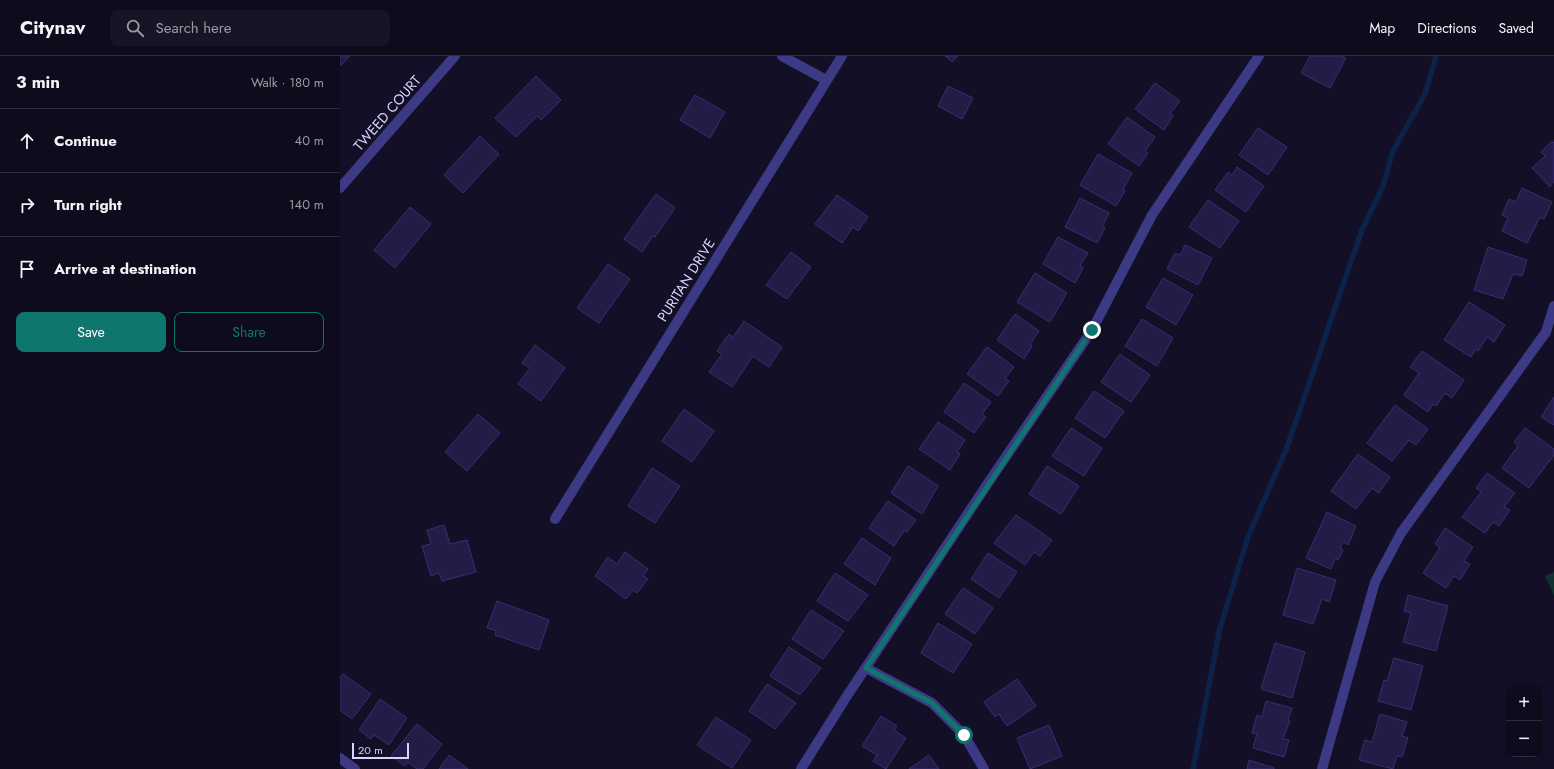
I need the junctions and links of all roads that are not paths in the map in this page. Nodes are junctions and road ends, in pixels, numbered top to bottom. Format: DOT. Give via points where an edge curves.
graph roads {
  1 [pos="455,56"];
  2 [pos="782,56"];
  3 [pos="842,56"];
  4 [pos="1259,56"];
  5 [pos="826,80"];
  6 [pos="340,188"];
  7 [pos="1554,306"];
  8 [pos="555,518"];
  9 [pos="866,668"];
  10 [pos="340,758"];
  11 [pos="355,769"];
  12 [pos="801,769"];
  13 [pos="984,769"];
  14 [pos="1322,769"];
  1 -- 6 [label="street, TWEED COURT"];
  2 -- 5 [label="street"];
  3 -- 5 [label="street, PURITAN DRIVE"];
  4 -- 9 [label="street" via="1152,214 1092,330"];
  5 -- 8 [label="street, PURITAN DRIVE"];
  7 -- 14 [label="street" via="1546,332 1401,533 1375,582"];
  9 -- 12 [label="street"];
  9 -- 13 [label="street" via="932,703 964,735"];
  10 -- 11 [label="street"];
}
